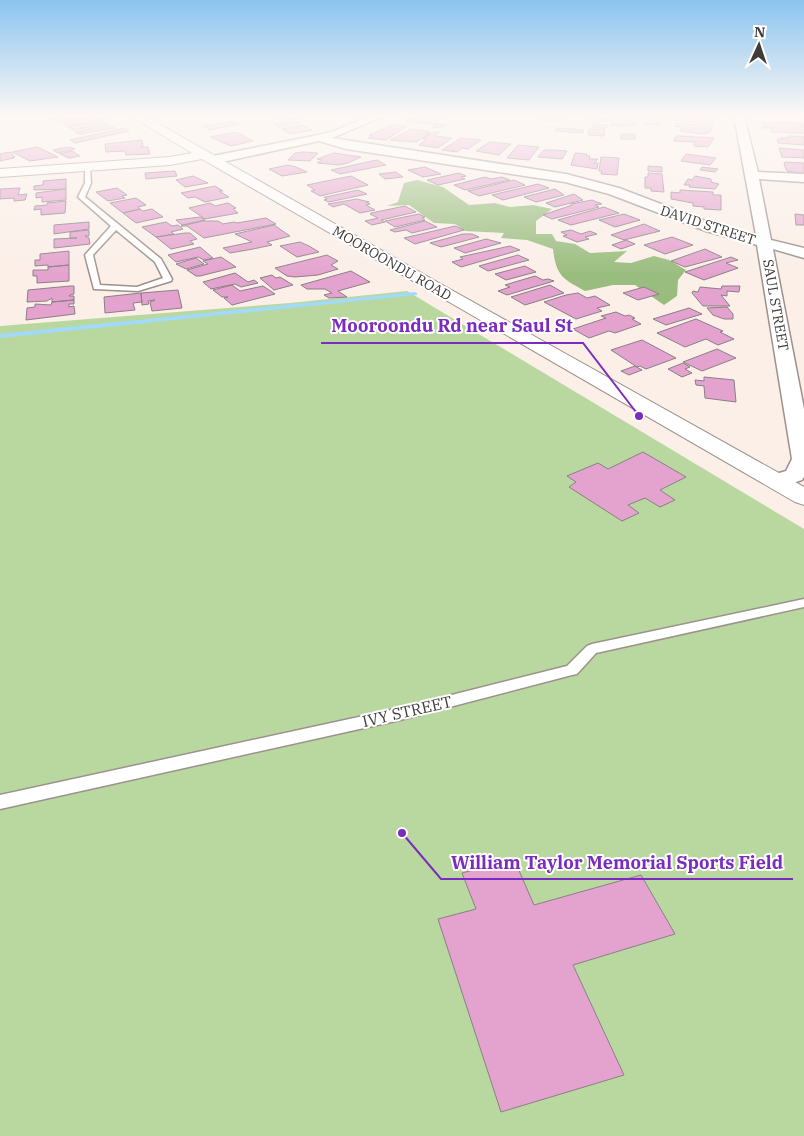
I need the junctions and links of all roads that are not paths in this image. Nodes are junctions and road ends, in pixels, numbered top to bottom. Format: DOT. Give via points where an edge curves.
graph roads {
  1 [pos="62,169"];
  2 [pos="87,169"];
  3 [pos="228,169"];
  4 [pos="506,169"];
  5 [pos="751,169"];
  6 [pos="0,174"];
  7 [pos="752,175"];
  8 [pos="804,178"];
  9 [pos="115,226"];
  10 [pos="764,243"];
  11 [pos="804,253"];
  12 [pos="777,481"];
  13 [pos="804,498"];
  14 [pos="804,603"];
  15 [pos="0,802"];
  1 -- 6 [label="street"];
  2 -- 9 [label="lane" via="88,183 81,197"];
  3 -- 12 [label="street, MOOROONDU ROAD"];
  4 -- 10 [label="street, DAVID STREET" via="566,178 614,191 711,228"];
  5 -- 7 [label="street, SAUL STREET"];
  7 -- 8 [label="street"];
  7 -- 10 [label="street, SAUL STREET"];
  9 -- 9 [label="lane" via="158,261 168,279 138,289 97,287 89,255"];
  10 -- 11 [label="street, DAVID STREET"];
  10 -- 12 [label="street, SAUL STREET" via="804,459 794,475"];
  12 -- 13 [label="street, MOOROONDU ROAD"];
  14 -- 15 [label="lane, IVY STREET" via="592,649 572,670 400,714"];
}
